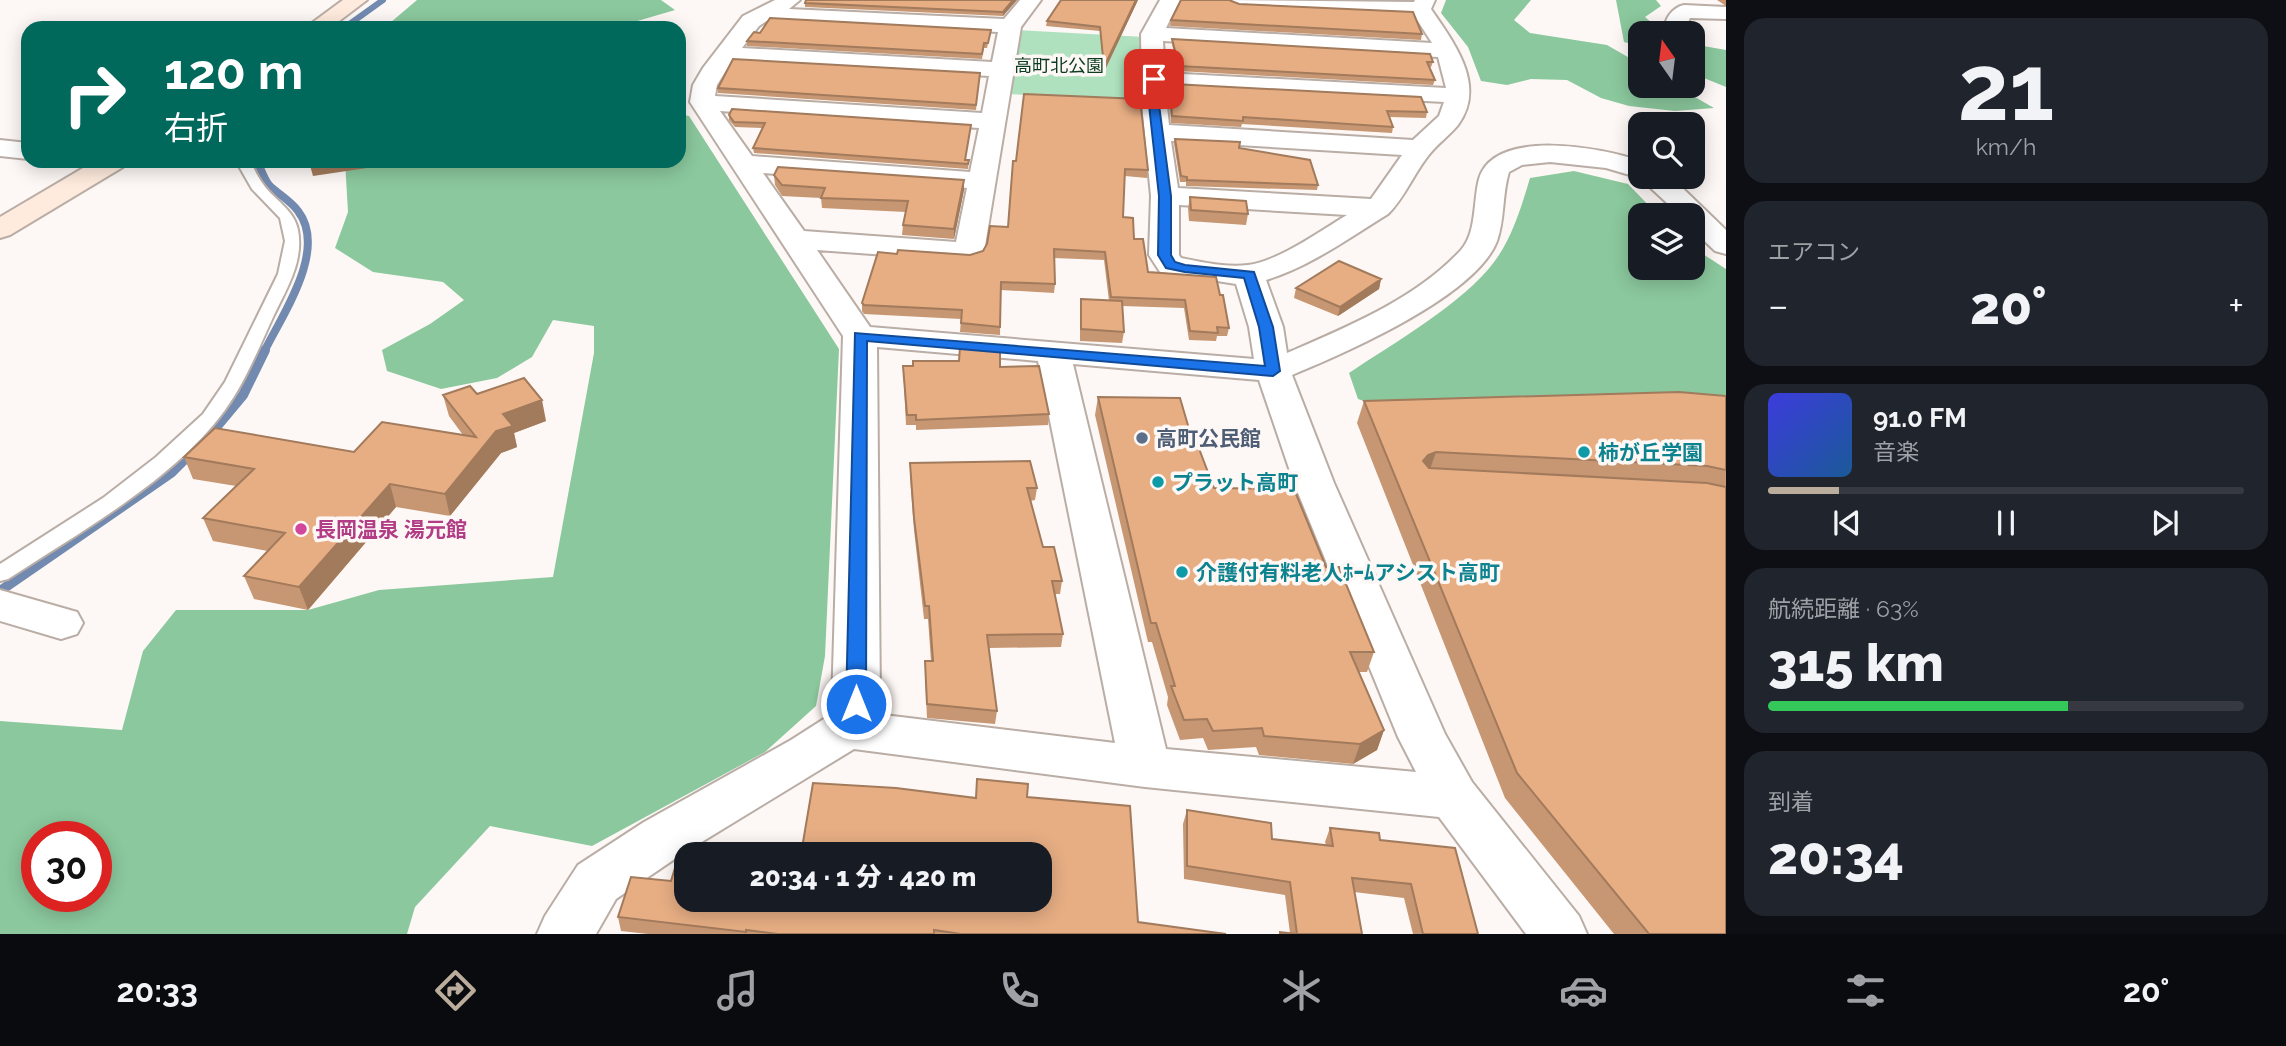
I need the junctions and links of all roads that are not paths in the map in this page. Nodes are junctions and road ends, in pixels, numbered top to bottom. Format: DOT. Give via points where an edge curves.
graph roads {
  1 [pos="357,0"];
  2 [pos="790,0"];
  3 [pos="1031,0"];
  4 [pos="1170,0"];
  5 [pos="1238,0"];
  6 [pos="1423,5"];
  7 [pos="1713,9"];
  8 [pos="764,14"];
  9 [pos="326,21"];
  10 [pos="1677,21"];
  11 [pos="1010,26"];
  12 [pos="1152,34"];
  13 [pos="1448,51"];
  14 [pos="725,54"];
  15 [pos="1002,70"];
  16 [pos="1154,79"];
  17 [pos="1459,96"];
  18 [pos="702,102"];
  19 [pos="992,121"];
  20 [pos="1157,132"];
  21 [pos="0,148"];
  22 [pos="1419,148"];
  23 [pos="21,150"];
  24 [pos="741,163"];
  25 [pos="1628,167"];
  26 [pos="101,168"];
  27 [pos="247,168"];
  28 [pos="982,181"];
  29 [pos="1670,189"];
  30 [pos="1165,196"];
  31 [pos="1378,208"];
  32 [pos="0,229"];
  33 [pos="794,239"];
  34 [pos="1726,245"];
  35 [pos="1249,275"];
  36 [pos="860,336"];
  37 [pos="1053,353"];
  38 [pos="1273,371"];
  39 [pos="0,574"];
  40 [pos="0,605"];
  41 [pos="61,623"];
  42 [pos="846,729"];
  43 [pos="1145,767"];
  44 [pos="1454,797"];
  45 [pos="565,934"];
  46 [pos="1559,934"];
  1 -- 9 [label="main road"];
  2 -- 8 [label="street"];
  3 -- 11 [label="street"];
  4 -- 12 [label="street"];
  5 -- 6 [label="street"];
  6 -- 13 [label="street"];
  7 -- 10 [label="street" via="1684,12"];
  8 -- 11 [label="street"];
  8 -- 14 [label="street" via="751,21"];
  11 -- 15 [label="street"];
  12 -- 13 [label="street"];
  12 -- 16 [label="street"];
  13 -- 17 [label="street"];
  14 -- 15 [label="street"];
  14 -- 18 [label="street" via="705,85"];
  15 -- 19 [label="street"];
  16 -- 17 [label="street"];
  16 -- 20 [label="street"];
  17 -- 22 [label="street" via="1450,118"];
  18 -- 19 [label="street"];
  18 -- 24 [label="street"];
  19 -- 28 [label="street"];
  20 -- 22 [label="street"];
  20 -- 30 [label="street"];
  21 -- 23 [label="street"];
  22 -- 31 [label="street" via="1392,195"];
  24 -- 28 [label="street"];
  24 -- 33 [label="street"];
  25 -- 38 [label="street" via="1562,155 1527,156 1501,164 1491,176 1485,236 1465,264 1411,306"];
  26 -- 32 [label="main road"];
  27 -- 39 [label="lane" via="261,192 282,210 291,227 292,246 288,270 231,385 210,416 179,447 103,506"];
  28 -- 33 [label="street" via="969,252"];
  29 -- 34 [label="street"];
  30 -- 31 [label="street"];
  30 -- 35 [label="street" via="1164,255 1171,265"];
  31 -- 35 [label="street" via="1275,266"];
  33 -- 36 [label="street"];
  35 -- 38 [label="street" via="1266,327"];
  36 -- 37 [label="street"];
  36 -- 42 [label="street" via="856,704"];
  37 -- 38 [label="street"];
  37 -- 43 [label="street"];
  38 -- 44 [label="street" via="1314,483 1416,724"];
  40 -- 41 [label="street"];
  42 -- 43 [label="street"];
  42 -- 45 [label="street" via="663,838 597,883"];
  43 -- 44 [label="street"];
  44 -- 46 [label="street"];
}
